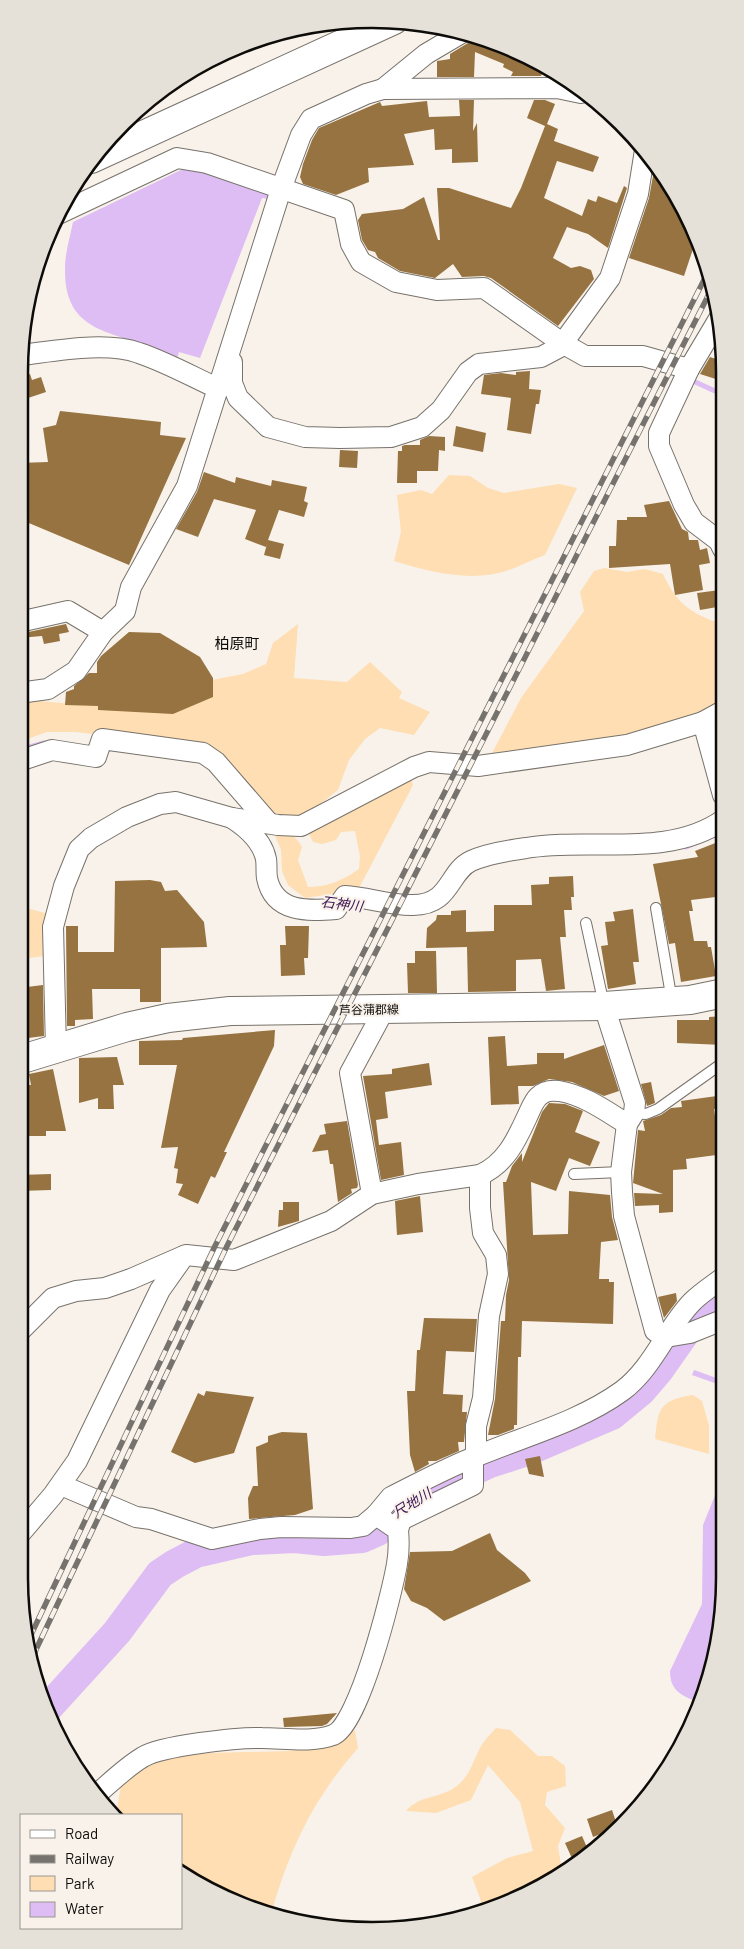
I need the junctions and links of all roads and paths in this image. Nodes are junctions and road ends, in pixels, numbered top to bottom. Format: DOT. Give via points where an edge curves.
graph roads {
  1 [pos="377,28"];
  2 [pos="454,37"];
  3 [pos="383,89"];
  4 [pos="570,91"];
  5 [pos="108,151"];
  6 [pos="643,159"];
  7 [pos="280,189"];
  8 [pos="69,209"];
  9 [pos="714,327"];
  10 [pos="562,343"];
  11 [pos="28,354"];
  12 [pos="229,356"];
  13 [pos="689,369"];
  14 [pos="219,388"];
  15 [pos="716,539"];
  16 [pos="28,620"];
  17 [pos="103,632"];
  18 [pos="28,692"];
  19 [pos="716,715"];
  20 [pos="702,722"];
  21 [pos="28,758"];
  22 [pos="716,771"];
  23 [pos="251,820"];
  24 [pos="716,824"];
  25 [pos="656,908"];
  26 [pos="586,923"];
  27 [pos="716,994"];
  28 [pos="672,1001"];
  29 [pos="604,1006"];
  30 [pos="384,1010"];
  31 [pos="56,1049"];
  32 [pos="28,1057"];
  33 [pos="716,1068"];
  34 [pos="631,1119"];
  35 [pos="621,1172"];
  36 [pos="574,1174"];
  37 [pos="480,1175"];
  38 [pos="372,1194"];
  39 [pos="186,1254"];
  40 [pos="716,1282"];
  41 [pos="716,1322"];
  42 [pos="28,1323"];
  43 [pos="677,1334"];
  44 [pos="474,1464"];
  45 [pos="61,1485"];
  46 [pos="386,1522"];
  47 [pos="28,1525"];
  48 [pos="102,1790"];
  1 -- 5 [label="main road"];
  2 -- 3 [label="street" via="426,54"];
  3 -- 4 [label="street"];
  3 -- 7 [label="street" via="311,119 301,134"];
  6 -- 10 [label="street" via="638,194 610,278"];
  7 -- 8 [label="street" via="207,163 177,158"];
  7 -- 10 [label="street" via="344,210 352,244 361,262 378,273 396,282 437,290 484,288"];
  7 -- 12 [label="street"];
  9 -- 13 [label="street"];
  10 -- 12 [label="street" via="541,357 479,364 468,372 441,410 422,427 382,437 305,437 268,427 238,398 232,383 234,366"];
  10 -- 13 [label="street" via="585,356 643,356"];
  11 -- 14 [label="street" via="108,348 137,352"];
  12 -- 14 [label="street"];
  13 -- 15 [label="street" via="658,433 659,446 694,522"];
  14 -- 17 [label="street" via="187,486 130,587 124,612"];
  16 -- 17 [label="street" via="68,611"];
  17 -- 18 [label="street" via="76,671 48,689"];
  19 -- 20 [label="street"];
  20 -- 22 [label="street"];
  20 -- 23 [label="street" via="627,745 478,766 430,762 414,767 301,826"];
  21 -- 23 [label="street" via="52,750 99,748 203,753 216,762"];
  23 -- 24 [label="street" via="248,828 266,857 267,878 277,900 301,910 341,902 413,905 442,896 470,861 526,848 577,843 648,844 695,834"];
  23 -- 31 [label="street" via="176,802 160,804 127,817 91,838 79,850 64,886 53,927"];
  25 -- 28 [label="lane"];
  26 -- 29 [label="lane"];
  27 -- 28 [label="main road, 芦谷蒲郡線"];
  28 -- 29 [label="main road, 芦谷蒲郡線"];
  29 -- 30 [label="main road, 芦谷蒲郡線"];
  29 -- 34 [label="street" via="635,1103"];
  30 -- 31 [label="main road, 芦谷蒲郡線" via="230,1011 192,1015 127,1027"];
  30 -- 38 [label="street" via="350,1073"];
  31 -- 32 [label="main road, 芦谷蒲郡線"];
  33 -- 34 [label="lane" via="658,1109"];
  34 -- 35 [label="street"];
  34 -- 37 [label="street" via="584,1098 546,1091 536,1098 518,1138 504,1159"];
  35 -- 36 [label="lane"];
  35 -- 43 [label="street" via="624,1216 651,1319 655,1330"];
  37 -- 38 [label="street"];
  37 -- 44 [label="street" via="483,1233 496,1255 498,1274 489,1316"];
  38 -- 39 [label="street" via="330,1221 234,1260"];
  39 -- 42 [label="street" via="105,1288 76,1291 53,1298"];
  39 -- 45 [label="street" via="160,1290 77,1461"];
  40 -- 43 [label="street" via="692,1302"];
  41 -- 43 [label="street"];
  43 -- 44 [label="street" via="623,1390 594,1410"];
  44 -- 46 [label="street" via="473,1485 401,1520"];
  45 -- 46 [label="street" via="136,1517 212,1539 274,1528 351,1528"];
  45 -- 47 [label="street"];
  46 -- 48 [label="street" via="397,1563 388,1606 363,1686 344,1727 336,1734 322,1738 250,1738 157,1750 143,1757"];
}
